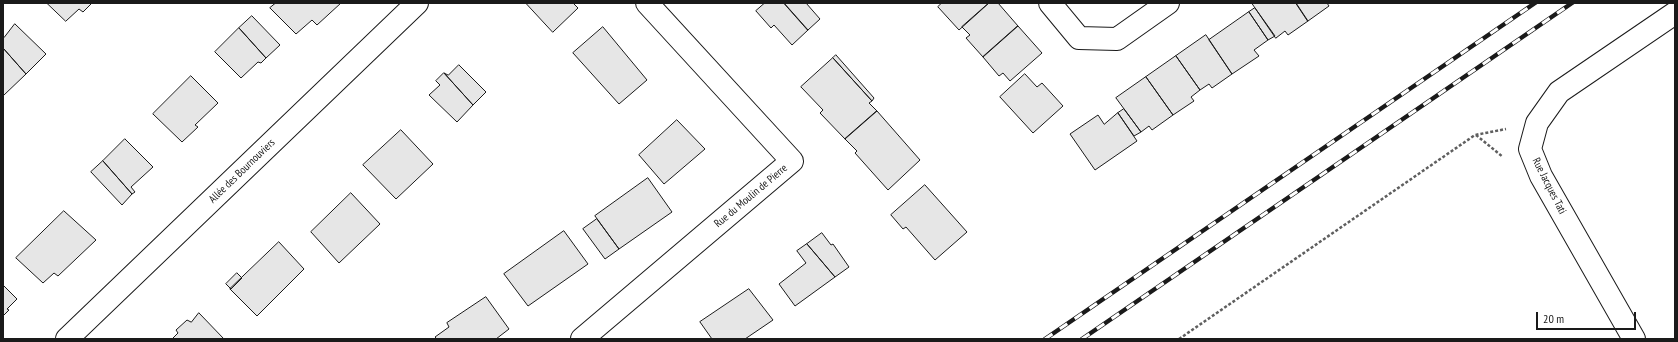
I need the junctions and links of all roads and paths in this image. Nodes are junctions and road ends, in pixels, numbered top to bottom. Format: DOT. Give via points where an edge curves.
graph roads {
  1 [pos="416,3"];
  2 [pos="647,3"];
  3 [pos="1050,3"];
  4 [pos="1168,3"];
  5 [pos="1675,12"];
  6 [pos="1536,122"];
  7 [pos="67,339"];
  8 [pos="582,339"];
  9 [pos="1178,339"];
  10 [pos="1634,339"];
  1 -- 7 [label="street, Allée des Bournouviers"];
  2 -- 8 [label="street, Rue du Moulin de Pierre" via="792,161"];
  3 -- 4 [label="street" via="1079,38 1117,39"];
  5 -- 6 [label="street, Rue Jacques Tati" via="1558,92"];
  6 -- 9 [label="path" via="1475,135"];
  6 -- 10 [label="street, Rue Jacques Tati" via="1530,149 1541,176"];
}
